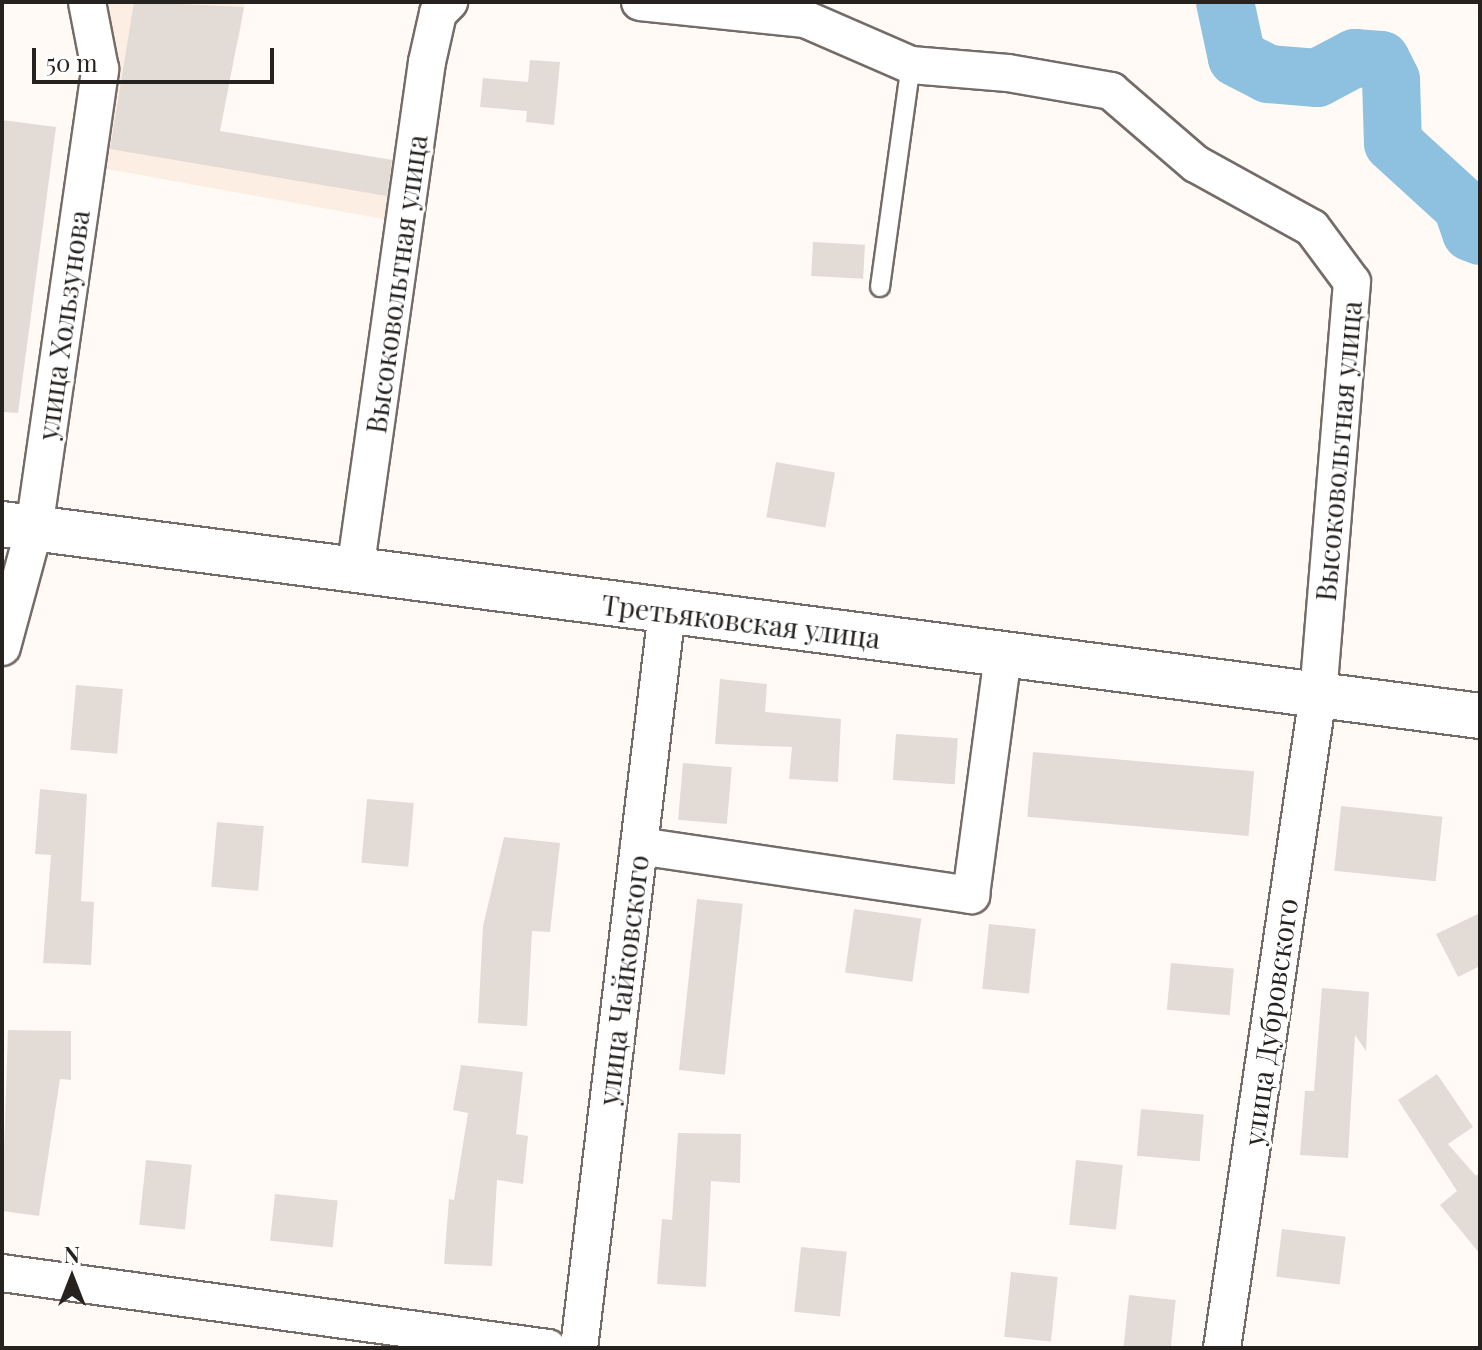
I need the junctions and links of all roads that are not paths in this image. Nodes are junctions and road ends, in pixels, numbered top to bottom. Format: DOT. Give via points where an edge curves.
graph roads {
  1 [pos="87,2"];
  2 [pos="449,2"];
  3 [pos="640,2"];
  4 [pos="911,65"];
  5 [pos="880,287"];
  6 [pos="18,526"];
  7 [pos="355,571"];
  8 [pos="667,611"];
  9 [pos="2,647"];
  10 [pos="1003,654"];
  11 [pos="1318,695"];
  12 [pos="1480,716"];
  13 [pos="639,846"];
  14 [pos="2,1273"];
  15 [pos="540,1348"];
  16 [pos="579,1348"];
  17 [pos="1222,1348"];
  1 -- 6 [label="street, улица Хользунова" via="100,69"];
  2 -- 7 [label="street, Высоковольтная улица" via="438,13 427,62"];
  3 -- 4 [label="street, Высоковольтная улица" via="805,19"];
  4 -- 5 [label="lane"];
  4 -- 11 [label="street, Высоковольтная улица" via="1008,73 1111,91 1196,164 1312,228 1352,282"];
  6 -- 7 [label="street, Третьяковская улица"];
  6 -- 9 [label="street, улица Хользунова"];
  7 -- 8 [label="street, Третьяковская улица"];
  8 -- 10 [label="street, Третьяковская улица"];
  8 -- 13 [label="street, улица Чайковского"];
  10 -- 11 [label="street, Третьяковская улица"];
  10 -- 13 [label="street" via="971,895"];
  11 -- 12 [label="street, Третьяковская улица"];
  11 -- 17 [label="street, улица Дубровского"];
  13 -- 16 [label="street, улица Чайковского"];
  14 -- 15 [label="street"];
}
